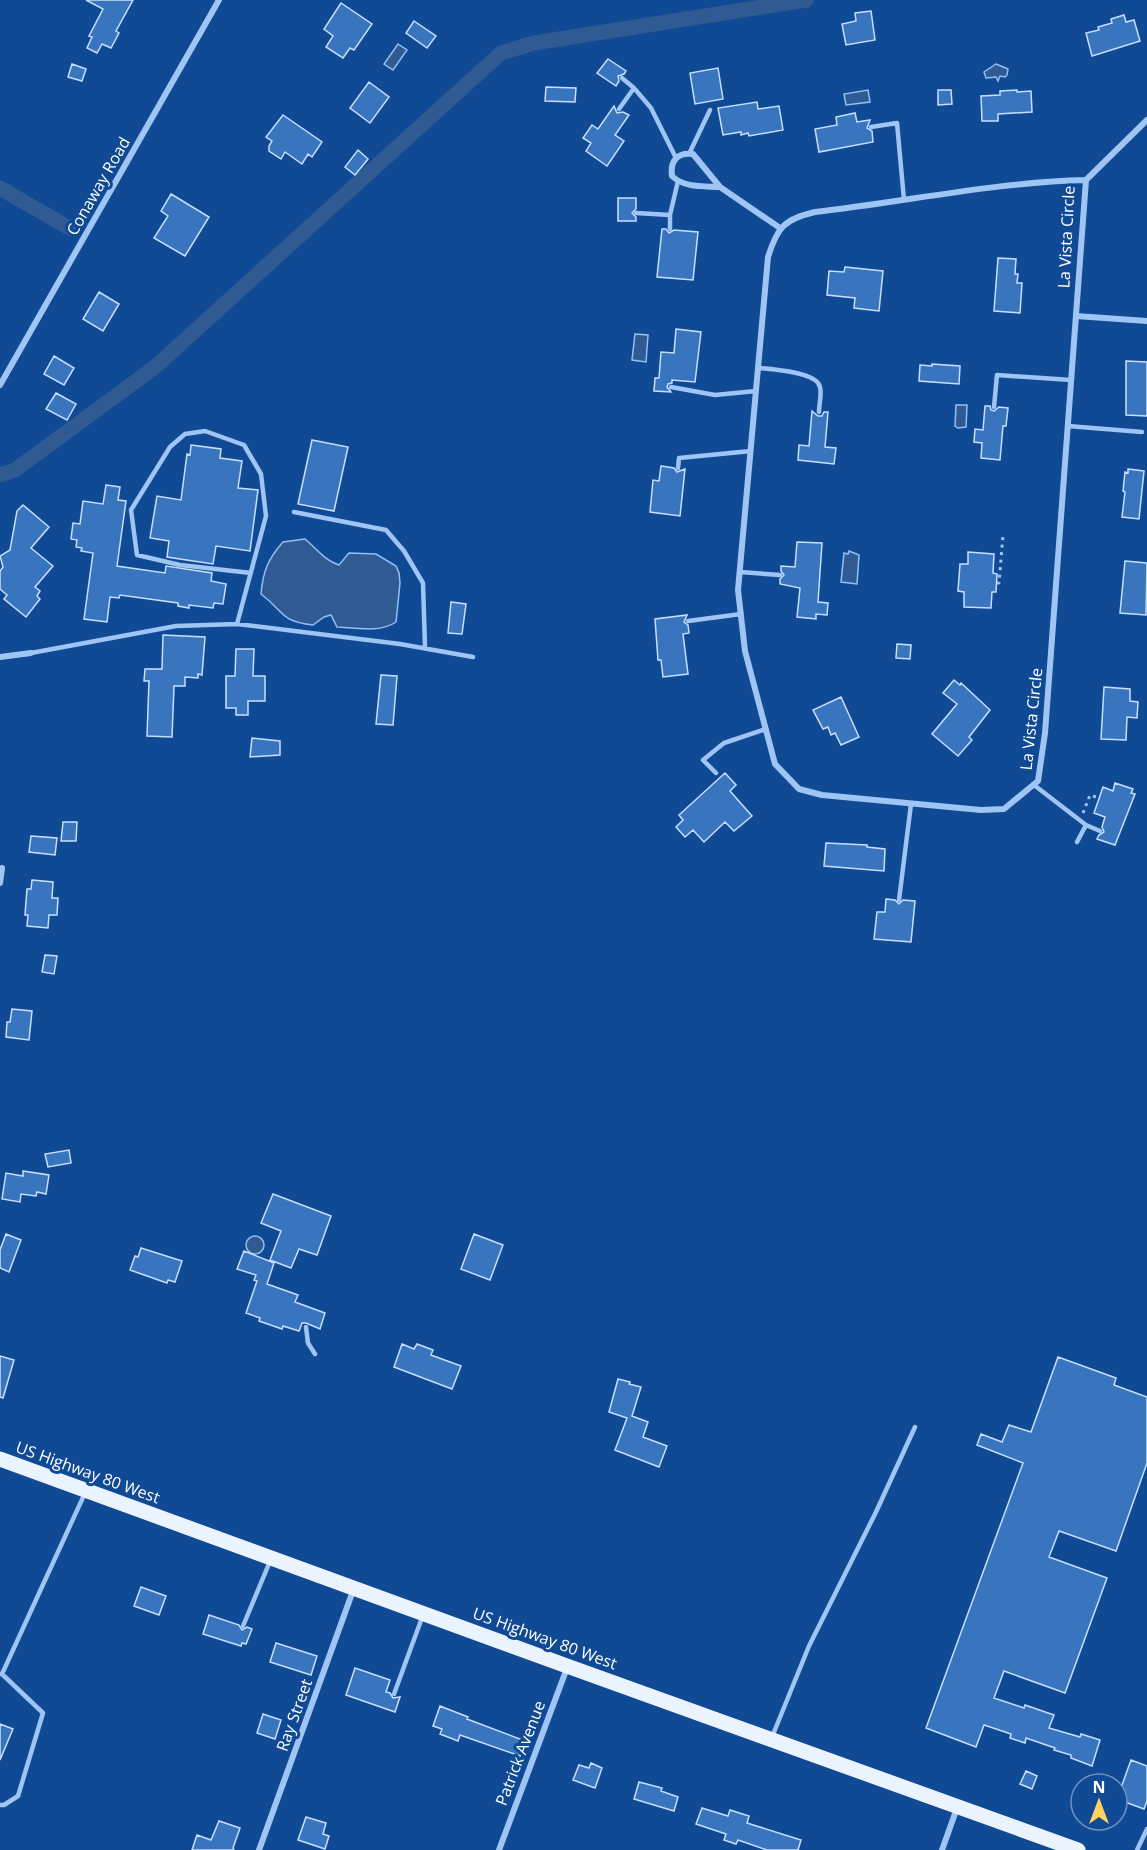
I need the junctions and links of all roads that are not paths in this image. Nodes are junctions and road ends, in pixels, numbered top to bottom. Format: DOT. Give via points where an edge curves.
graph roads {
  1 [pos="219,0"];
  2 [pos="622,78"];
  3 [pos="634,88"];
  4 [pos="619,109"];
  5 [pos="710,110"];
  6 [pos="1147,120"];
  7 [pos="871,127"];
  8 [pos="689,154"];
  9 [pos="676,158"];
  10 [pos="1086,180"];
  11 [pos="678,182"];
  12 [pos="720,187"];
  13 [pos="904,200"];
  14 [pos="636,213"];
  15 [pos="670,215"];
  16 [pos="780,228"];
  17 [pos="670,230"];
  18 [pos="1076,316"];
  19 [pos="1147,321"];
  20 [pos="758,368"];
  21 [pos="1071,380"];
  22 [pos="0,385"];
  23 [pos="671,387"];
  24 [pos="756,391"];
  25 [pos="994,407"];
  26 [pos="819,411"];
  27 [pos="1068,426"];
  28 [pos="1142,432"];
  29 [pos="751,451"];
  30 [pos="678,468"];
  31 [pos="294,512"];
  32 [pos="740,572"];
  33 [pos="251,573"];
  34 [pos="780,575"];
  35 [pos="741,614"];
  36 [pos="688,621"];
  37 [pos="237,624"];
  38 [pos="425,647"];
  39 [pos="31,653"];
  40 [pos="0,657"];
  41 [pos="473,657"];
  42 [pos="766,729"];
  43 [pos="716,773"];
  44 [pos="1034,785"];
  45 [pos="911,804"];
  46 [pos="1086,825"];
  47 [pos="1100,831"];
  48 [pos="1077,842"];
  49 [pos="2,868"];
  50 [pos="0,883"];
  51 [pos="899,900"];
  52 [pos="306,1327"];
  53 [pos="315,1354"];
  54 [pos="915,1428"];
  55 [pos="0,1459"];
  56 [pos="86,1490"];
  57 [pos="271,1558"];
  58 [pos="354,1588"];
  59 [pos="424,1613"];
  60 [pos="243,1626"];
  61 [pos="567,1666"];
  62 [pos="1,1674"];
  63 [pos="394,1695"];
  64 [pos="771,1739"];
  65 [pos="0,1805"];
  66 [pos="958,1807"];
  67 [pos="1147,1829"];
  68 [pos="259,1850"];
  69 [pos="499,1850"];
  70 [pos="942,1850"];
  71 [pos="1078,1850"];
  72 [pos="1137,1850"];
  1 -- 22 [label="street, Conaway Road"];
  2 -- 3 [label="lane"];
  3 -- 4 [label="lane"];
  3 -- 9 [label="lane" via="651,108"];
  5 -- 8 [label="lane"];
  6 -- 10 [label="street"];
  7 -- 13 [label="lane" via="897,123"];
  8 -- 9 [label="street"];
  8 -- 12 [label="street"];
  9 -- 11 [label="street" via="671,168"];
  10 -- 13 [label="street, La Vista Circle" via="1002,186"];
  10 -- 18 [label="street, La Vista Circle"];
  11 -- 12 [label="street"];
  11 -- 15 [label="lane"];
  12 -- 16 [label="street"];
  13 -- 16 [label="street, La Vista Circle" via="801,215"];
  14 -- 15 [label="lane"];
  15 -- 17 [label="lane"];
  16 -- 20 [label="street, La Vista Circle" via="768,257"];
  18 -- 19 [label="street"];
  18 -- 21 [label="street, La Vista Circle"];
  20 -- 24 [label="street, La Vista Circle"];
  20 -- 26 [label="lane" via="782,369 816,380 820,386"];
  21 -- 25 [label="lane" via="997,375"];
  21 -- 27 [label="street, La Vista Circle"];
  23 -- 24 [label="lane" via="715,395"];
  24 -- 29 [label="street, La Vista Circle"];
  27 -- 28 [label="lane"];
  27 -- 44 [label="street, La Vista Circle" via="1045,733 1038,781"];
  29 -- 30 [label="lane" via="679,458"];
  29 -- 32 [label="street, La Vista Circle"];
  31 -- 38 [label="lane" via="386,530 423,583"];
  32 -- 34 [label="lane"];
  32 -- 35 [label="street, La Vista Circle"];
  33 -- 33 [label="lane" via="266,516 261,474 244,445 205,431 185,434 170,447 131,510 137,555 180,565"];
  33 -- 37 [label="lane"];
  35 -- 36 [label="lane"];
  35 -- 42 [label="street, La Vista Circle" via="745,651"];
  37 -- 38 [label="lane"];
  37 -- 39 [label="lane" via="176,626"];
  38 -- 41 [label="lane"];
  39 -- 40 [label="street"];
  42 -- 43 [label="lane" via="724,743 703,760"];
  42 -- 45 [label="street, La Vista Circle" via="775,764 799,789"];
  44 -- 45 [label="street, La Vista Circle" via="1004,809"];
  44 -- 46 [label="lane"];
  45 -- 51 [label="lane"];
  46 -- 47 [label="lane"];
  46 -- 48 [label="lane"];
  49 -- 50 [label="street"];
  52 -- 53 [label="lane" via="308,1343"];
  54 -- 64 [label="lane" via="808,1646"];
  55 -- 56 [label="main road, US Highway 80 West"];
  56 -- 57 [label="main road, US Highway 80 West"];
  56 -- 62 [label="lane"];
  57 -- 58 [label="main road, US Highway 80 West"];
  57 -- 60 [label="lane"];
  58 -- 59 [label="main road, US Highway 80 West"];
  58 -- 68 [label="street, Ray Street"];
  59 -- 61 [label="main road, US Highway 80 West"];
  59 -- 63 [label="lane"];
  61 -- 64 [label="main road, US Highway 80 West"];
  61 -- 69 [label="street, Patrick Avenue"];
  62 -- 65 [label="lane" via="43,1713 18,1796"];
  64 -- 66 [label="main road, US Highway 80 West"];
  66 -- 70 [label="street"];
  66 -- 71 [label="main road, US Highway 80 West"];
  67 -- 72 [label="lane"];
}
